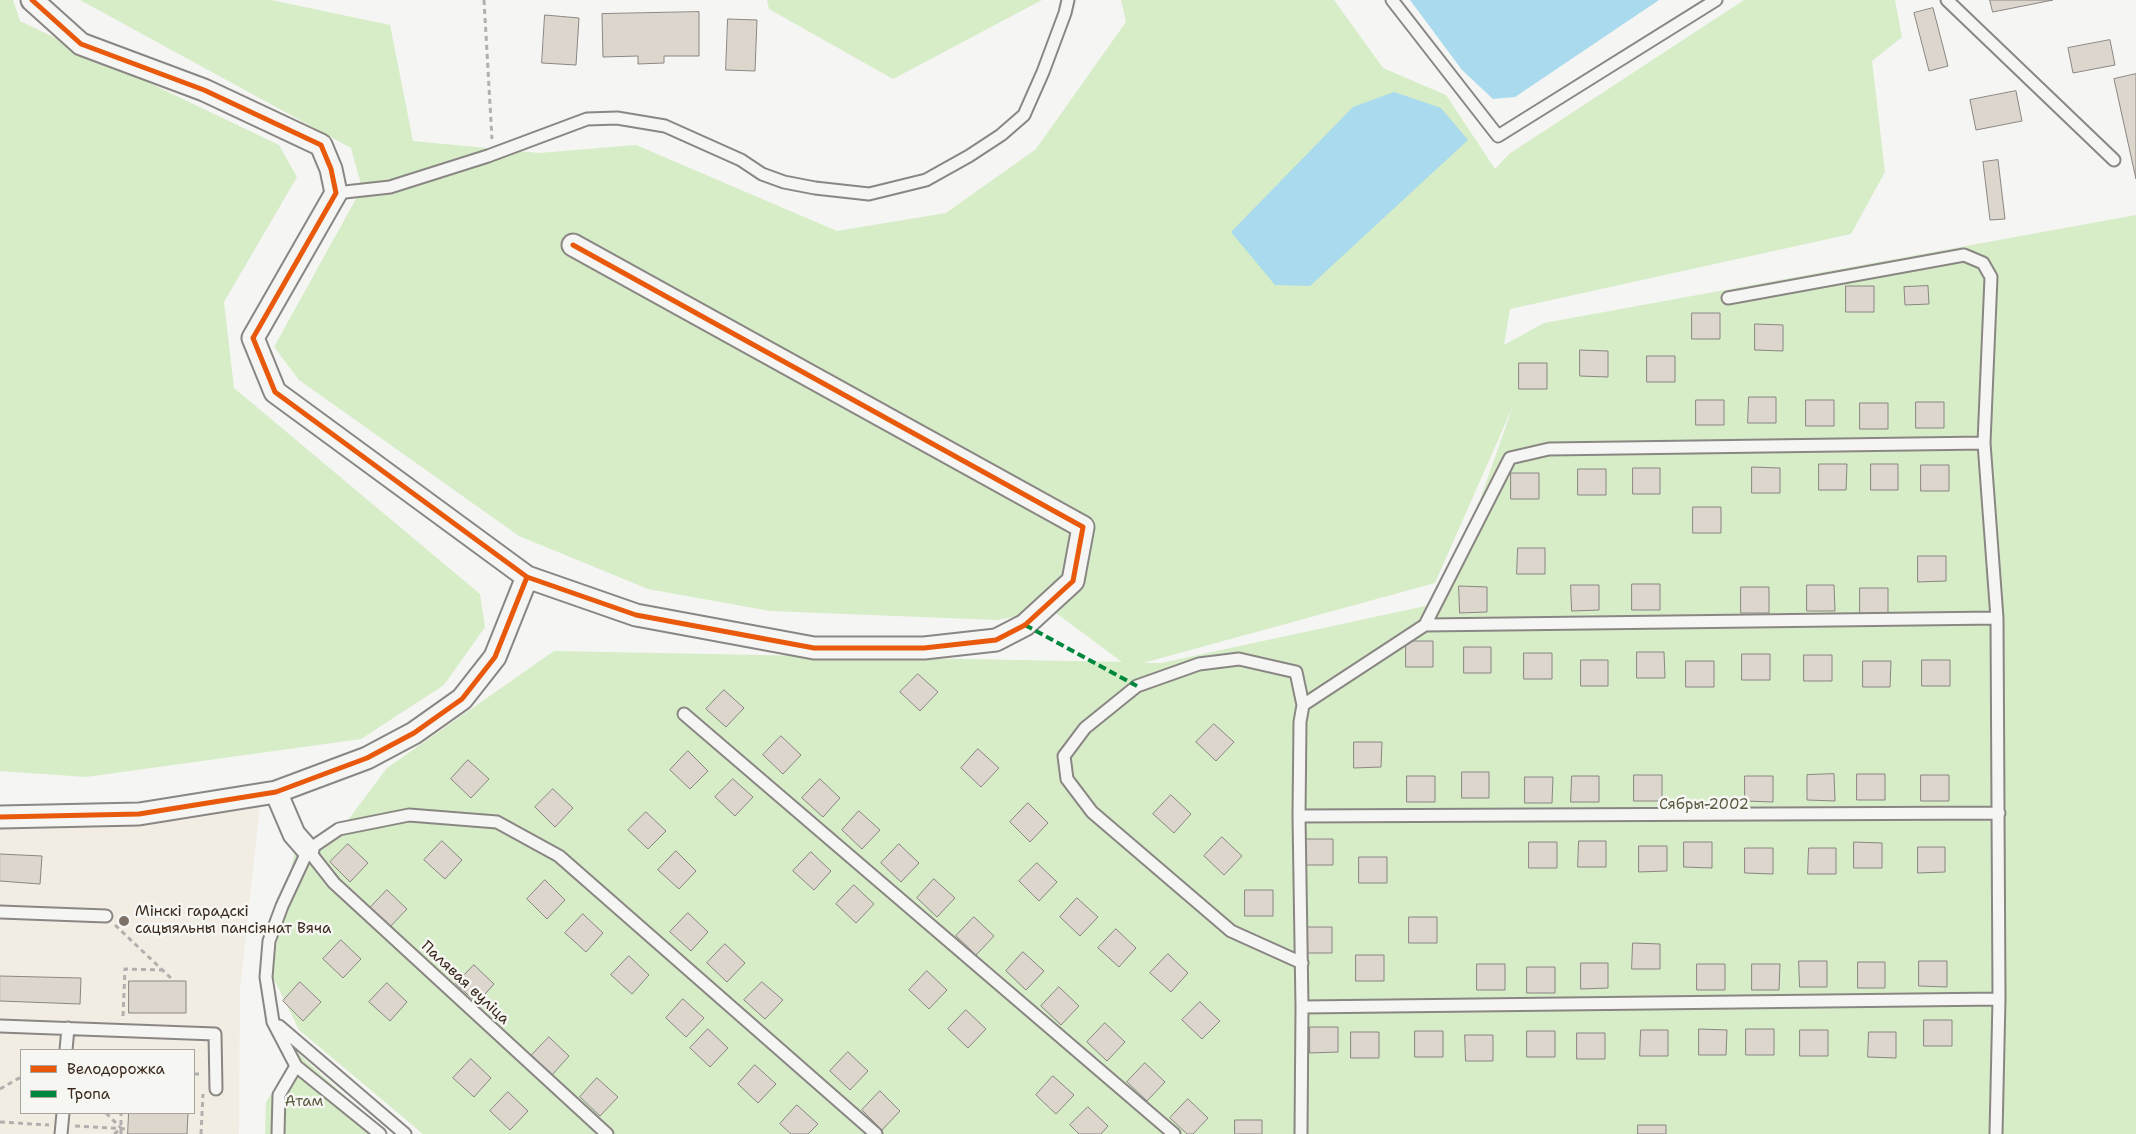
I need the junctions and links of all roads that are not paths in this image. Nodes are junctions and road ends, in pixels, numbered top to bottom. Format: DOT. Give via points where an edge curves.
graph roads {
  1 [pos="32,0"];
  2 [pos="1068,0"];
  3 [pos="1392,0"];
  4 [pos="1716,0"];
  5 [pos="1947,0"];
  6 [pos="2114,160"];
  7 [pos="336,193"];
  8 [pos="573,245"];
  9 [pos="1728,298"];
  10 [pos="1984,443"];
  11 [pos="527,577"];
  12 [pos="1996,618"];
  13 [pos="1426,625"];
  14 [pos="1303,705"];
  15 [pos="684,714"];
  16 [pos="276,792"];
  17 [pos="1999,813"];
  18 [pos="1299,816"];
  19 [pos="0,817"];
  20 [pos="308,850"];
  21 [pos="0,912"];
  22 [pos="106,916"];
  23 [pos="1302,963"];
  24 [pos="1999,999"];
  25 [pos="1302,1007"];
  26 [pos="274,1022"];
  27 [pos="0,1026"];
  28 [pos="68,1028"];
  29 [pos="66,1049"];
  30 [pos="296,1066"];
  31 [pos="216,1089"];
  32 [pos="63,1114"];
  33 [pos="62,1130"];
  34 [pos="278,1134"];
  35 [pos="380,1134"];
  36 [pos="405,1134"];
  37 [pos="607,1134"];
  38 [pos="876,1134"];
  39 [pos="1174,1134"];
  40 [pos="1300,1134"];
  41 [pos="1996,1134"];
  1 -- 7 [label="street" via="81,44 204,90 321,145"];
  2 -- 7 [label="lane" via="1024,115 1001,135 926,180 869,194 784,182 665,126 617,118 586,119 493,155 390,187"];
  3 -- 4 [label="lane" via="1498,136"];
  5 -- 6 [label="lane"];
  7 -- 11 [label="street" via="253,338 275,392"];
  8 -- 11 [label="street" via="1082,527 1073,581 1025,625 996,640 924,648 814,648 636,615"];
  9 -- 10 [label="lane" via="1964,255 1983,263 1991,277"];
  10 -- 12 [label="lane"];
  10 -- 13 [label="lane" via="1549,449 1510,458"];
  11 -- 16 [label="street" via="495,657 462,700 414,733 367,758"];
  12 -- 13 [label="lane"];
  12 -- 17 [label="lane"];
  13 -- 14 [label="lane"];
  14 -- 18 [label="lane"];
  14 -- 23 [label="lane" via="1296,672 1239,659 1199,664 1137,686 1085,728 1064,756 1067,780 1092,812 1231,931"];
  15 -- 39 [label="lane"];
  16 -- 19 [label="street" via="139,814"];
  16 -- 20 [label="street" via="294,834"];
  17 -- 18 [label="lane"];
  17 -- 24 [label="lane"];
  18 -- 23 [label="lane"];
  20 -- 26 [label="lane" via="269,940 266,976"];
  20 -- 37 [label="lane, Палявая вуліца" via="334,883"];
  20 -- 38 [label="lane" via="339,830 409,816 497,822 559,856"];
  21 -- 22 [label="lane"];
  23 -- 25 [label="lane"];
  24 -- 25 [label="lane"];
  24 -- 41 [label="lane"];
  25 -- 40 [label="lane"];
  26 -- 30 [label="lane"];
  26 -- 36 [label="lane"];
  27 -- 28 [label="lane"];
  28 -- 29 [label="lane"];
  28 -- 31 [label="lane" via="216,1034"];
  30 -- 34 [label="lane" via="279,1095"];
  30 -- 35 [label="lane"];
  32 -- 33 [label="lane"];
}
